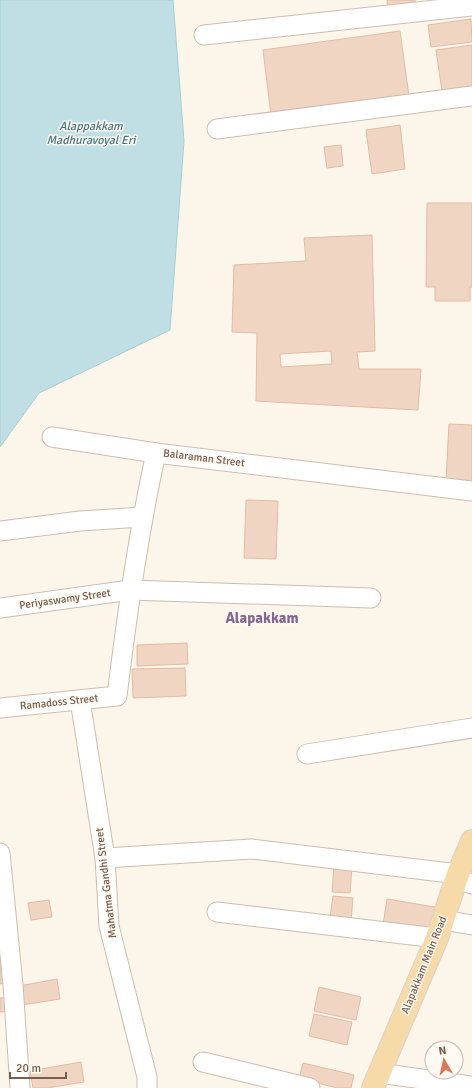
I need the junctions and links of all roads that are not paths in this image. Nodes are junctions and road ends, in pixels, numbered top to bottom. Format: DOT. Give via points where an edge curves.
graph roads {
  1 [pos="472,6"];
  2 [pos="204,36"];
  3 [pos="472,96"];
  4 [pos="217,129"];
  5 [pos="52,437"];
  6 [pos="156,453"];
  7 [pos="472,491"];
  8 [pos="142,517"];
  9 [pos="0,531"];
  10 [pos="130,590"];
  11 [pos="371,598"];
  12 [pos="0,608"];
  13 [pos="118,696"];
  14 [pos="80,700"];
  15 [pos="0,708"];
  16 [pos="472,728"];
  17 [pos="307,754"];
  18 [pos="472,841"];
  19 [pos="0,853"];
  20 [pos="105,858"];
  21 [pos="462,879"];
  22 [pos="216,912"];
  23 [pos="472,925"];
  24 [pos="440,929"];
  25 [pos="7,986"];
  26 [pos="203,1062"];
  27 [pos="376,1080"];
  28 [pos="472,1086"];
  29 [pos="20,1088"];
  30 [pos="147,1088"];
  31 [pos="310,1088"];
  1 -- 2 [label="street"];
  3 -- 4 [label="street"];
  5 -- 6 [label="street"];
  6 -- 7 [label="street, Balaraman Street"];
  6 -- 8 [label="street, Balaraman Street"];
  8 -- 9 [label="street" via="80,521"];
  8 -- 10 [label="street, Balaraman Street"];
  10 -- 11 [label="street, Periyaswamy Street"];
  10 -- 12 [label="street, Periyaswamy Street"];
  10 -- 13 [label="street, Balaraman Street"];
  13 -- 14 [label="street, Ramadoss Street"];
  14 -- 15 [label="street, Ramadoss Street"];
  14 -- 20 [label="street, Mahatma Gandhi Street"];
  16 -- 17 [label="street"];
  18 -- 21 [label="main road, Alapakkam Main Road"];
  19 -- 25 [label="street"];
  20 -- 21 [label="street" via="252,848"];
  20 -- 30 [label="street, Mahatma Gandhi Street" via="109,926"];
  21 -- 24 [label="main road, Alapakkam Main Road"];
  22 -- 24 [label="street"];
  23 -- 24 [label="street"];
  24 -- 27 [label="main road, Alapakkam Main Road"];
  25 -- 29 [label="street"];
  26 -- 31 [label="street"];
  27 -- 28 [label="street"];
}
